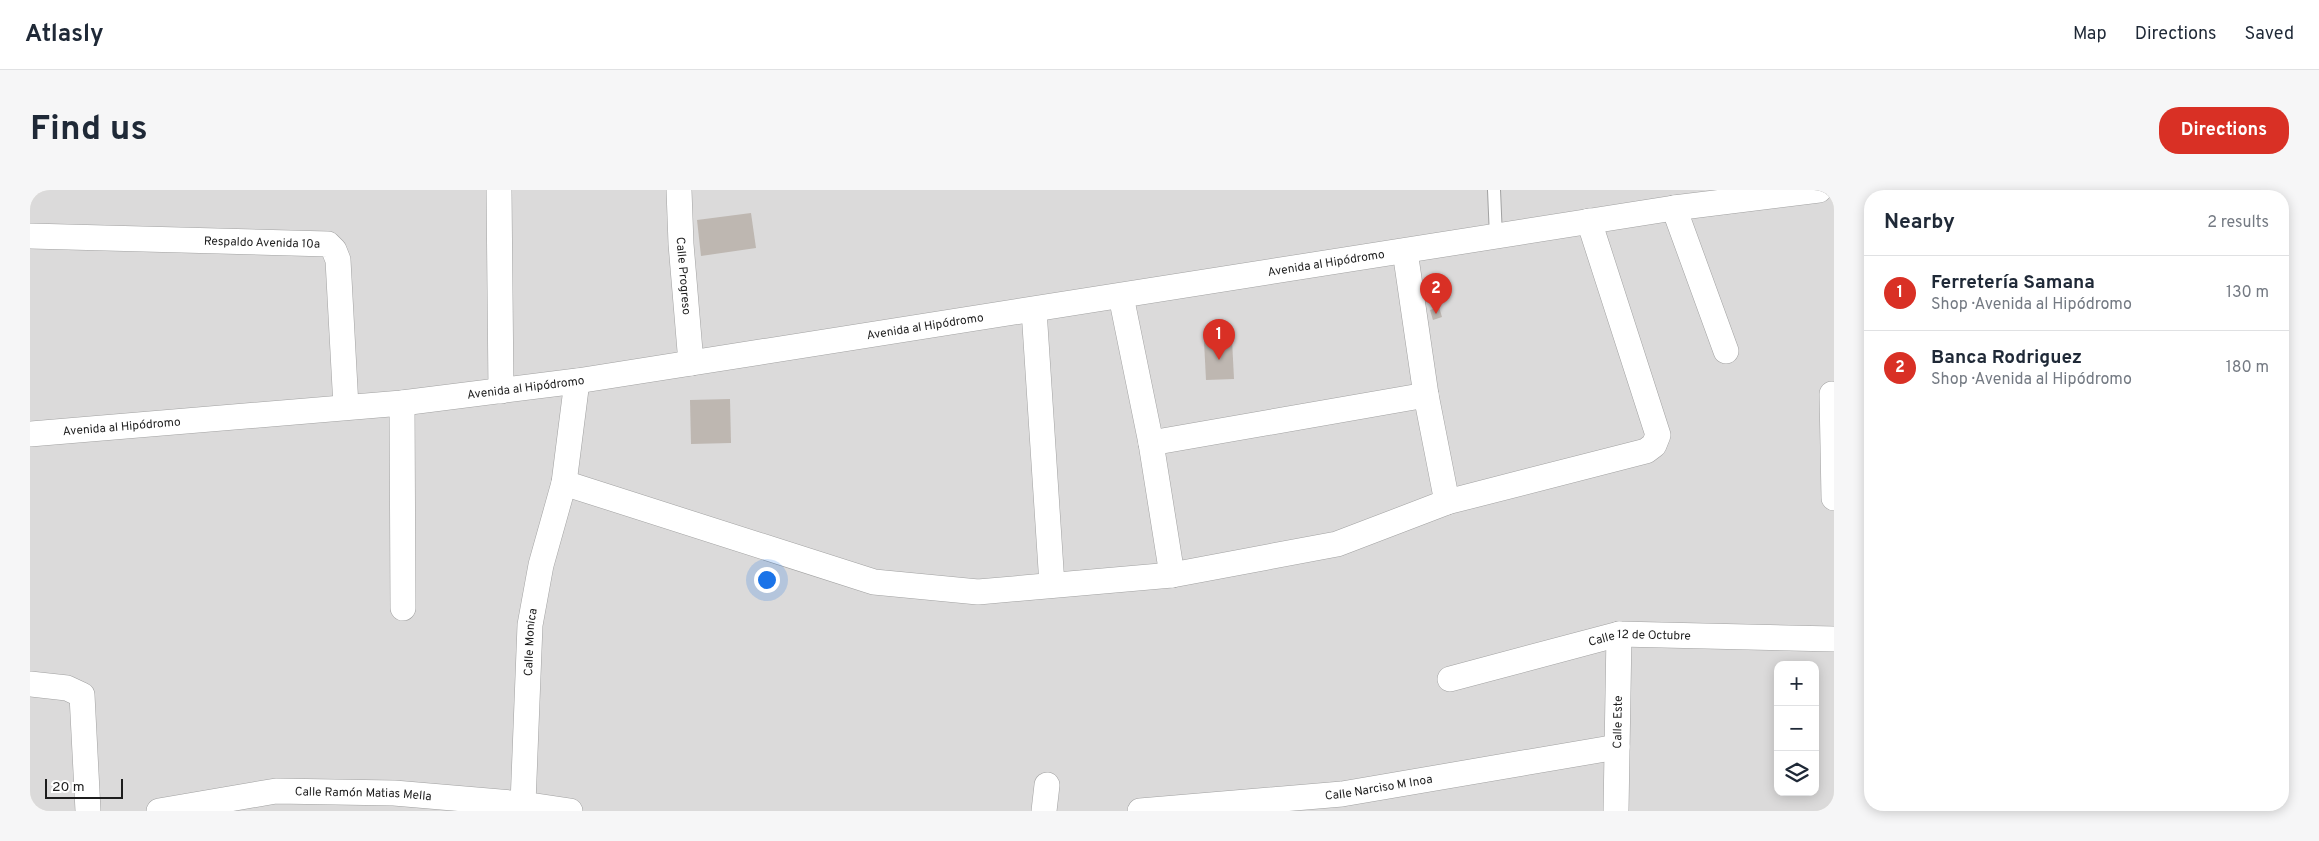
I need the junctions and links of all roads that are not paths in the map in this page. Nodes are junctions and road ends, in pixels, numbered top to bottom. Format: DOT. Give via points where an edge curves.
graph roads {
  1 [pos="499,190"];
  2 [pos="679,190"];
  3 [pos="1494,190"];
  4 [pos="1819,190"];
  5 [pos="1728,196"];
  6 [pos="1674,208"];
  7 [pos="1590,221"];
  8 [pos="30,236"];
  9 [pos="1496,237"];
  10 [pos="1405,251"];
  11 [pos="1122,296"];
  12 [pos="1034,310"];
  13 [pos="1726,350"];
  14 [pos="691,363"];
  15 [pos="577,381"];
  16 [pos="501,391"];
  17 [pos="1832,394"];
  18 [pos="1426,395"];
  19 [pos="402,403"];
  20 [pos="346,408"];
  21 [pos="30,434"];
  22 [pos="1151,443"];
  23 [pos="1834,482"];
  24 [pos="564,483"];
  25 [pos="1834,498"];
  26 [pos="1447,502"];
  27 [pos="1172,575"];
  28 [pos="1052,585"];
  29 [pos="403,608"];
  30 [pos="1619,634"];
  31 [pos="1834,639"];
  32 [pos="1450,679"];
  33 [pos="30,684"];
  34 [pos="1617,748"];
  35 [pos="1047,785"];
  36 [pos="275,801"];
  37 [pos="523,804"];
  38 [pos="562,810"];
  39 [pos="88,811"];
  40 [pos="159,811"];
  41 [pos="1044,811"];
  42 [pos="1140,811"];
  43 [pos="1616,811"];
  1 -- 16 [label="street"];
  2 -- 14 [label="street, Calle Progreso"];
  3 -- 9 [label="lane"];
  4 -- 5 [label="street, Avenida al Hipódromo"];
  5 -- 6 [label="street, Avenida al Hipódromo"];
  6 -- 7 [label="street, Avenida al Hipódromo"];
  6 -- 13 [label="street"];
  7 -- 9 [label="street, Avenida al Hipódromo"];
  7 -- 26 [label="street" via="1658,435 1654,445 1646,451"];
  8 -- 20 [label="street, Respaldo Avenida 10a" via="328,244 338,260"];
  9 -- 10 [label="street, Avenida al Hipódromo"];
  10 -- 11 [label="street, Avenida al Hipódromo"];
  10 -- 18 [label="street"];
  11 -- 12 [label="street, Avenida al Hipódromo"];
  11 -- 22 [label="street"];
  12 -- 14 [label="street, Avenida al Hipódromo"];
  12 -- 28 [label="street"];
  14 -- 15 [label="street, Avenida al Hipódromo"];
  15 -- 16 [label="street, Avenida al Hipódromo"];
  15 -- 24 [label="street, Calle Monica"];
  16 -- 19 [label="street, Avenida al Hipódromo"];
  17 -- 23 [label="street"];
  18 -- 22 [label="street"];
  18 -- 26 [label="street"];
  19 -- 20 [label="street, Avenida al Hipódromo"];
  19 -- 29 [label="street"];
  20 -- 21 [label="street, Avenida al Hipódromo"];
  22 -- 27 [label="street"];
  23 -- 25 [label="street"];
  24 -- 28 [label="street" via="874,582 978,592"];
  24 -- 37 [label="street, Calle Monica" via="541,565 530,625"];
  26 -- 27 [label="street" via="1337,544"];
  27 -- 28 [label="street"];
  30 -- 31 [label="street, Calle 12 de Octubre"];
  30 -- 32 [label="street, Calle 12 de Octubre"];
  30 -- 34 [label="street, Calle Este"];
  33 -- 39 [label="street" via="68,688 82,695"];
  34 -- 42 [label="street, Calle Narciso M Inoa" via="1342,794"];
  34 -- 43 [label="street, Calle Este"];
  35 -- 41 [label="street"];
  36 -- 37 [label="street, Calle Ramón Matias Mella" via="394,793"];
  36 -- 40 [label="street, Calle Ramón Matias Mella"];
  37 -- 38 [label="street, Calle Ramón Matias Mella"];
}
